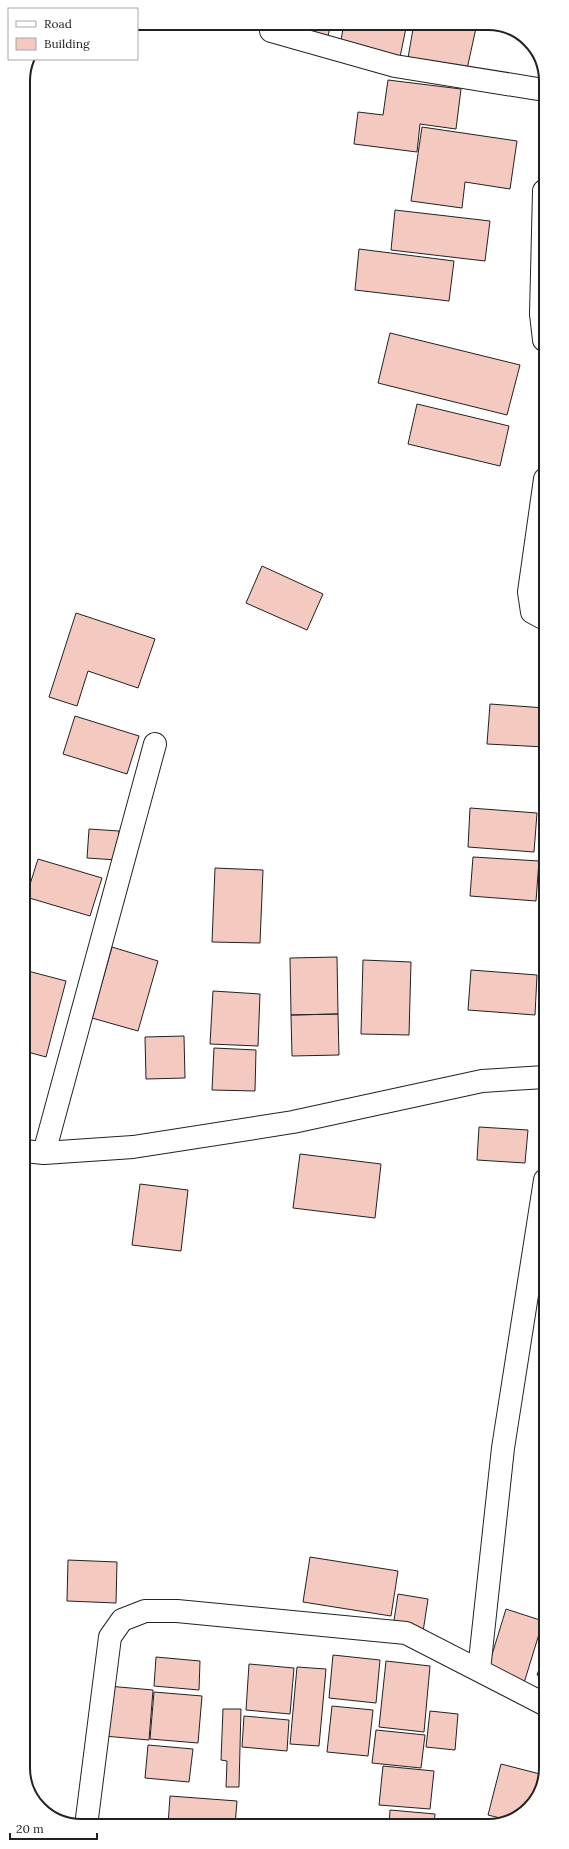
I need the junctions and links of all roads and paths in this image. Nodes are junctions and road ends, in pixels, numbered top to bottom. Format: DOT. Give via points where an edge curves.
graph roads {
  1 [pos="271,31"];
  2 [pos="539,89"];
  3 [pos="539,517"];
  4 [pos="539,616"];
  5 [pos="155,744"];
  6 [pos="539,1077"];
  7 [pos="34,1152"];
  8 [pos="539,1218"];
  9 [pos="479,1670"];
  10 [pos="539,1702"];
  11 [pos="87,1819"];
  1 -- 2 [label="street" via="395,66"];
  3 -- 4 [label="street" via="529,592 532,612"];
  5 -- 7 [label="street"];
  6 -- 7 [label="street" via="482,1081 293,1122 133,1147"];
  8 -- 9 [label="street" via="503,1448"];
  9 -- 10 [label="street"];
  9 -- 11 [label="street" via="406,1633 177,1611 145,1611 122,1620 110,1637"];
}
